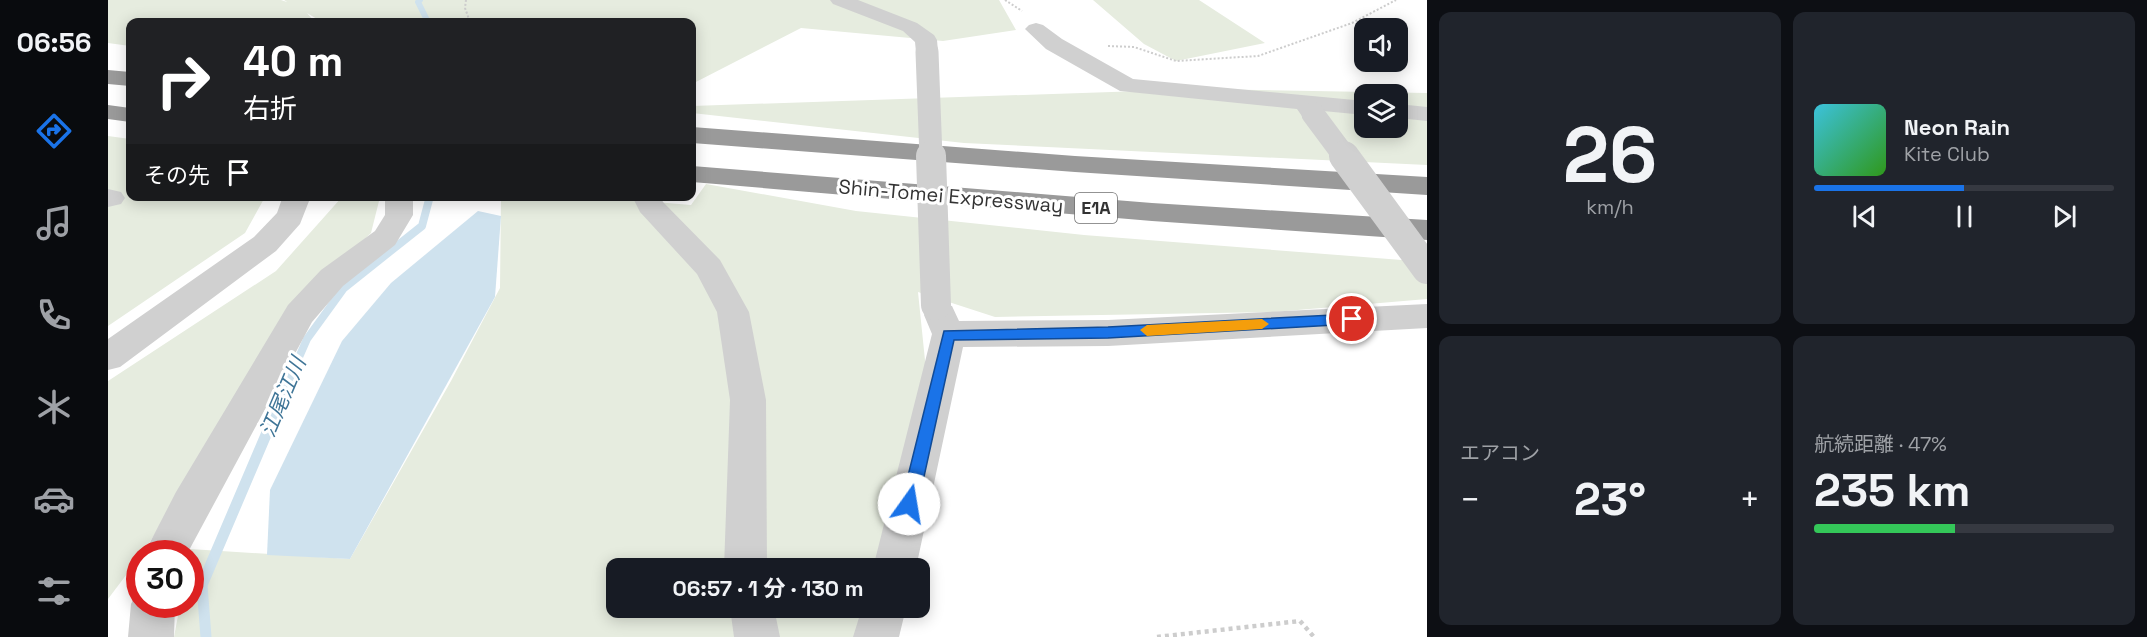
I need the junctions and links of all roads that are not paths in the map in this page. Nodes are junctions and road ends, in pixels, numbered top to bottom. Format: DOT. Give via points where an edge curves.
graph roads {
  1 [pos="840,0"];
  2 [pos="1045,37"];
  3 [pos="108,77"];
  4 [pos="126,79"];
  5 [pos="1309,108"];
  6 [pos="1354,108"];
  7 [pos="108,112"];
  8 [pos="1408,112"];
  9 [pos="126,114"];
  10 [pos="1427,114"];
  11 [pos="696,135"];
  12 [pos="696,174"];
  13 [pos="1427,186"];
  14 [pos="295,201"];
  15 [pos="399,201"];
  16 [pos="648,201"];
  17 [pos="1427,230"];
  18 [pos="1427,269"];
  19 [pos="1427,316"];
  20 [pos="942,320"];
  21 [pos="108,357"];
  22 [pos="172,540"];
  23 [pos="746,558"];
  24 [pos="896,558"];
  25 [pos="152,618"];
  26 [pos="754,618"];
  27 [pos="881,618"];
  28 [pos="151,637"];
  29 [pos="757,637"];
  30 [pos="876,637"];
  1 -- 20 [label="street, bridge" via="910,27 926,40"];
  2 -- 5 [label="street" via="1128,86"];
  3 -- 4 [label="highway"];
  5 -- 6 [label="street"];
  5 -- 18 [label="street, bridge"];
  7 -- 9 [label="highway"];
  8 -- 10 [label="street"];
  11 -- 13 [label="highway, Shin-Tomei Expressway / E1A"];
  12 -- 17 [label="highway, Shin-Tomei Expressway / E1A"];
  14 -- 21 [label="street" via="290,217 265,244"];
  15 -- 22 [label="street" via="399,215 385,238 332,278 300,314"];
  16 -- 23 [label="street" via="710,268 733,312 748,400"];
  19 -- 20 [label="street" via="1108,333"];
  20 -- 24 [label="street"];
  25 -- 28 [label="street"];
  26 -- 29 [label="street"];
  27 -- 30 [label="street"];
}
